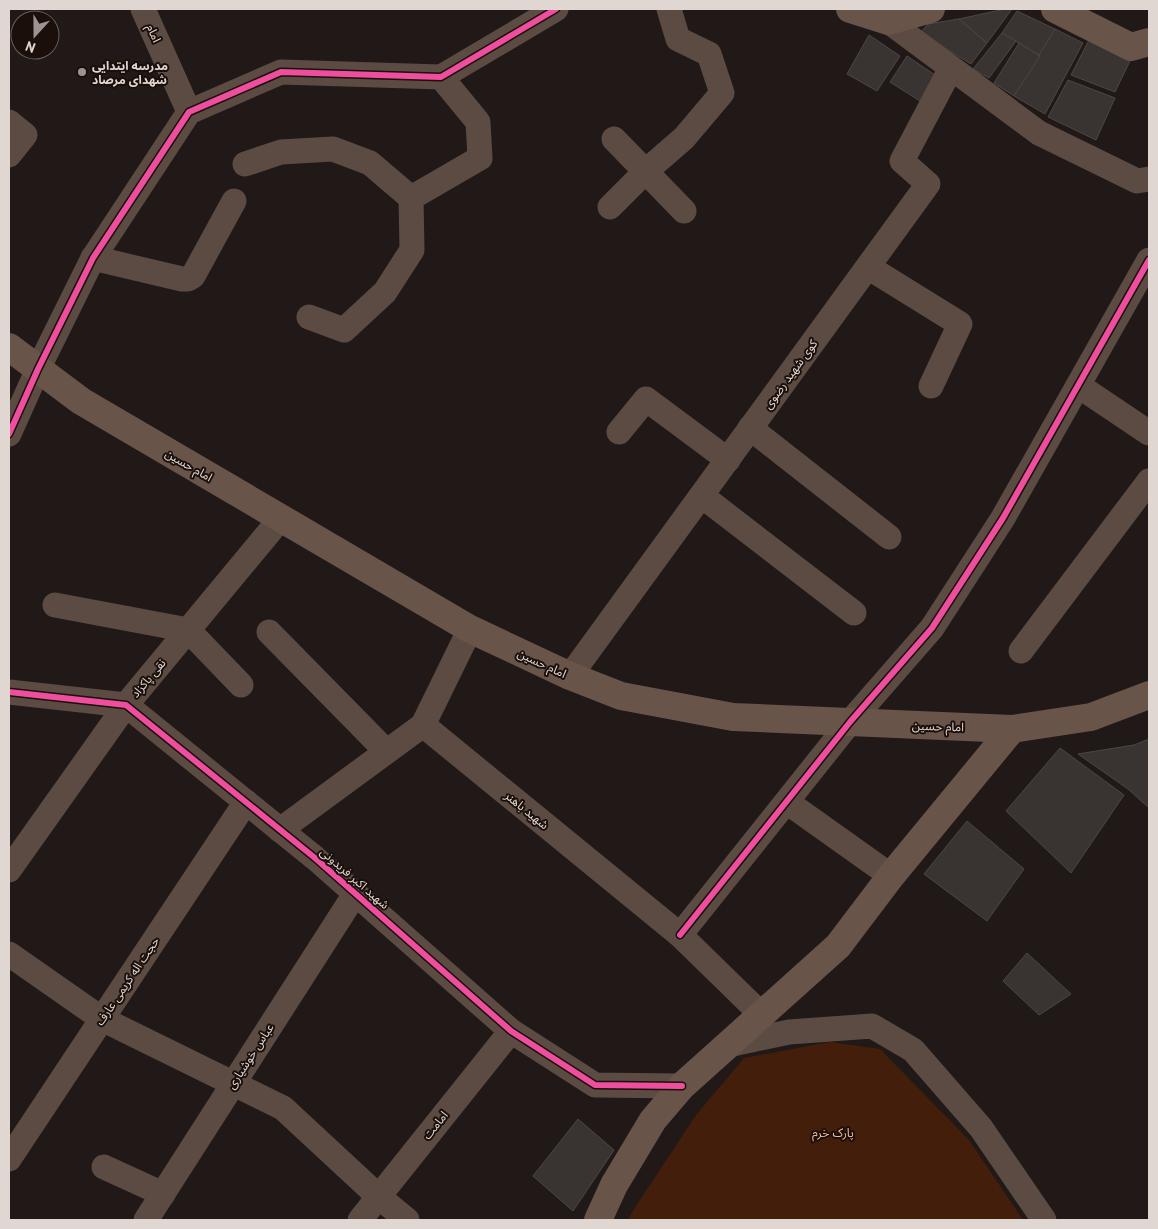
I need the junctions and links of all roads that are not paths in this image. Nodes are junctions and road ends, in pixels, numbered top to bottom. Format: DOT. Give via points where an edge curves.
graph roads {
  1 [pos="143,9"];
  2 [pos="556,9"];
  3 [pos="669,9"];
  4 [pos="850,9"];
  5 [pos="931,9"];
  6 [pos="1055,9"];
  7 [pos="888,21"];
  8 [pos="1149,42"];
  9 [pos="951,68"];
  10 [pos="441,77"];
  11 [pos="189,112"];
  12 [pos="9,122"];
  13 [pos="614,138"];
  14 [pos="9,155"];
  15 [pos="245,164"];
  16 [pos="646,171"];
  17 [pos="1149,179"];
  18 [pos="411,198"];
  19 [pos="234,201"];
  20 [pos="610,206"];
  21 [pos="684,211"];
  22 [pos="93,258"];
  23 [pos="1149,260"];
  24 [pos="868,267"];
  25 [pos="1143,288"];
  26 [pos="309,317"];
  27 [pos="9,347"];
  28 [pos="38,369"];
  29 [pos="931,386"];
  30 [pos="1079,386"];
  31 [pos="750,428"];
  32 [pos="619,432"];
  33 [pos="1149,433"];
  34 [pos="9,434"];
  35 [pos="728,460"];
  36 [pos="1149,481"];
  37 [pos="702,496"];
  38 [pos="281,518"];
  39 [pos="889,537"];
  40 [pos="56,605"];
  41 [pos="854,613"];
  42 [pos="188,630"];
  43 [pos="470,630"];
  44 [pos="269,632"];
  45 [pos="1020,651"];
  46 [pos="570,676"];
  47 [pos="241,685"];
  48 [pos="9,692"];
  49 [pos="1149,695"];
  50 [pos="126,705"];
  51 [pos="850,722"];
  52 [pos="422,725"];
  53 [pos="1012,729"];
  54 [pos="386,751"];
  55 [pos="246,802"];
  56 [pos="787,802"];
  57 [pos="280,830"];
  58 [pos="9,870"];
  59 [pos="891,876"];
  60 [pos="355,894"];
  61 [pos="680,935"];
  62 [pos="9,954"];
  63 [pos="762,1015"];
  64 [pos="102,1019"];
  65 [pos="511,1031"];
  66 [pos="728,1045"];
  67 [pos="232,1083"];
  68 [pos="682,1086"];
  69 [pos="16,1133"];
  70 [pos="9,1159"];
  71 [pos="104,1167"];
  72 [pos="163,1194"];
  73 [pos="379,1197"];
  74 [pos="146,1220"];
  75 [pos="360,1220"];
  76 [pos="407,1220"];
  77 [pos="598,1220"];
  78 [pos="1044,1220"];
  1 -- 11 [label="street, امام"];
  2 -- 10 [label="street"];
  3 -- 16 [label="street" via="678,39 709,54 722,93 684,138"];
  4 -- 7 [label="main road"];
  5 -- 7 [label="main road"];
  6 -- 8 [label="main road" via="1131,47"];
  7 -- 9 [label="street"];
  9 -- 17 [label="street" via="1039,133 1137,181"];
  9 -- 24 [label="street, کوی شهید رضوی" via="902,161 928,184"];
  10 -- 11 [label="street" via="281,72"];
  10 -- 18 [label="street" via="478,122 480,158"];
  11 -- 22 [label="street"];
  12 -- 14 [label="street" via="25,135"];
  13 -- 16 [label="street"];
  15 -- 18 [label="street" via="281,152 333,149 370,163"];
  16 -- 20 [label="street"];
  16 -- 21 [label="street"];
  18 -- 26 [label="street" via="412,250 385,292 344,330"];
  19 -- 22 [label="street" via="193,276 188,279"];
  22 -- 28 [label="street"];
  23 -- 25 [label="street"];
  24 -- 29 [label="street" via="960,324"];
  24 -- 31 [label="street, کوی شهید رضوی"];
  25 -- 30 [label="street"];
  27 -- 28 [label="main road, امام حسین"];
  28 -- 34 [label="street"];
  28 -- 38 [label="main road, امام حسین" via="81,401"];
  30 -- 33 [label="street"];
  30 -- 51 [label="street" via="1004,518 932,628"];
  31 -- 35 [label="street, کوی شهید رضوی"];
  31 -- 39 [label="street"];
  32 -- 35 [label="street" via="646,398"];
  35 -- 37 [label="street, کوی شهید رضوی"];
  36 -- 45 [label="street"];
  37 -- 41 [label="street"];
  37 -- 46 [label="street, کوی شهید رضوی"];
  38 -- 42 [label="street, نقی پاکزاد"];
  38 -- 43 [label="main road, امام حسین"];
  40 -- 42 [label="street"];
  42 -- 47 [label="street"];
  42 -- 50 [label="street, نقی پاکزاد"];
  43 -- 46 [label="main road, امام حسین"];
  43 -- 52 [label="street"];
  44 -- 54 [label="street"];
  46 -- 51 [label="main road, امام حسین" via="621,696 733,717"];
  48 -- 50 [label="street"];
  49 -- 53 [label="main road, امام حسین" via="1092,717"];
  50 -- 55 [label="street, شهید اکبر فریدونی"];
  50 -- 58 [label="street, نقی پاکزاد"];
  51 -- 53 [label="main road, امام حسین"];
  51 -- 56 [label="street"];
  52 -- 54 [label="street"];
  52 -- 61 [label="street, شهید باهنر"];
  53 -- 59 [label="main road"];
  54 -- 57 [label="street"];
  55 -- 57 [label="street, شهید اکبر فریدونی"];
  55 -- 64 [label="street, حجت اله کریمی عارف"];
  56 -- 59 [label="street"];
  56 -- 61 [label="street"];
  57 -- 60 [label="street, شهید اکبر فریدونی"];
  59 -- 63 [label="main road" via="838,946"];
  60 -- 65 [label="street, شهید اکبر فریدونی"];
  60 -- 67 [label="street, عباس خوشیاری"];
  61 -- 63 [label="street, شهید باهنر"];
  62 -- 64 [label="street"];
  63 -- 66 [label="main road"];
  64 -- 67 [label="street"];
  64 -- 69 [label="street, حجت اله کریمی عارف"];
  65 -- 68 [label="street, شهید اکبر فریدونی" via="595,1085"];
  65 -- 73 [label="street, امامت"];
  66 -- 68 [label="main road"];
  66 -- 78 [label="street" via="789,1032 872,1026 913,1050 975,1121"];
  67 -- 72 [label="street, عباس خوشیاری"];
  67 -- 73 [label="street" via="283,1108"];
  68 -- 77 [label="main road" via="653,1120 614,1185"];
  69 -- 70 [label="street, حجت اله کریمی عارف"];
  71 -- 72 [label="street"];
  72 -- 74 [label="street, عباس خوشیاری"];
  73 -- 75 [label="street, امامت"];
  73 -- 76 [label="street"];
}
